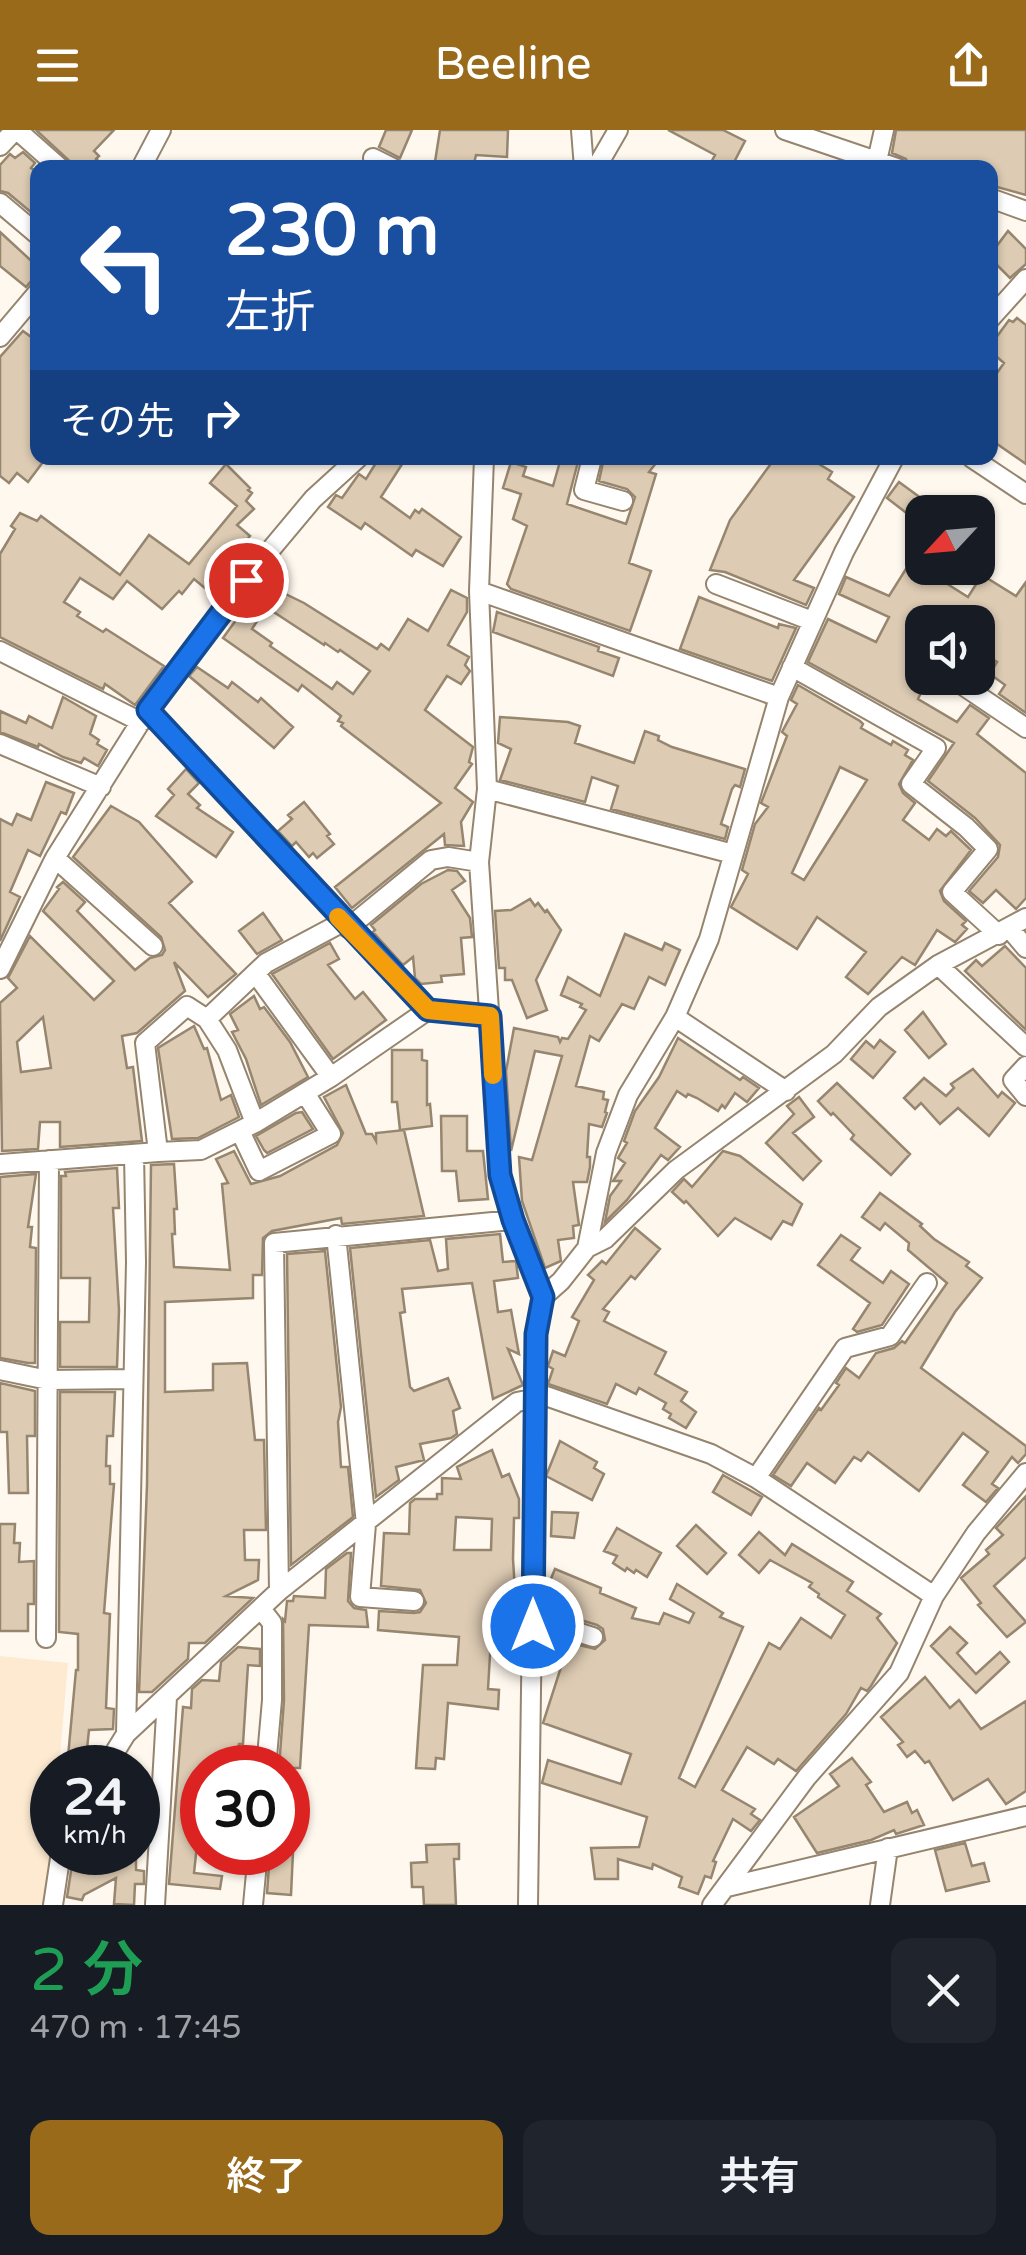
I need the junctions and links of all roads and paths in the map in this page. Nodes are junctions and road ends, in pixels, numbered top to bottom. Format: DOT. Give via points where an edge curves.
graph roads {
  1 [pos="16,130"];
  2 [pos="162,130"];
  3 [pos="581,130"];
  4 [pos="618,130"];
  5 [pos="785,130"];
  6 [pos="884,130"];
  7 [pos="0,146"];
  8 [pos="373,158"];
  9 [pos="51,160"];
  10 [pos="146,160"];
  11 [pos="377,160"];
  12 [pos="583,160"];
  13 [pos="601,160"];
  14 [pos="874,160"];
  15 [pos="877,160"];
  16 [pos="998,201"];
  17 [pos="0,202"];
  18 [pos="1026,211"];
  19 [pos="30,229"];
  20 [pos="1026,280"];
  21 [pos="30,301"];
  22 [pos="998,310"];
  23 [pos="0,337"];
  24 [pos="351,465"];
  25 [pos="484,465"];
  26 [pos="590,465"];
  27 [pos="890,465"];
  28 [pos="982,465"];
  29 [pos="1026,494"];
  30 [pos="623,501"];
  31 [pos="716,584"];
  32 [pos="479,590"];
  33 [pos="812,621"];
  34 [pos="0,651"];
  35 [pos="792,667"];
  36 [pos="977,695"];
  37 [pos="779,697"];
  38 [pos="145,716"];
  39 [pos="1026,728"];
  40 [pos="0,744"];
  41 [pos="101,787"];
  42 [pos="487,788"];
  43 [pos="733,854"];
  44 [pos="55,858"];
  45 [pos="479,862"];
  46 [pos="1026,918"];
  47 [pos="345,925"];
  48 [pos="1004,932"];
  49 [pos="153,946"];
  50 [pos="1026,948"];
  51 [pos="938,964"];
  52 [pos="0,969"];
  53 [pos="256,974"];
  54 [pos="428,1010"];
  55 [pos="490,1016"];
  56 [pos="674,1017"];
  57 [pos="207,1019"];
  58 [pos="1026,1047"];
  59 [pos="1026,1066"];
  60 [pos="332,1077"];
  61 [pos="786,1091"];
  62 [pos="305,1093"];
  63 [pos="1026,1096"];
  64 [pos="248,1127"];
  65 [pos="158,1152"];
  66 [pos="134,1154"];
  67 [pos="48,1160"];
  68 [pos="0,1164"];
  69 [pos="513,1220"];
  70 [pos="336,1235"];
  71 [pos="587,1248"];
  72 [pos="927,1283"];
  73 [pos="543,1297"];
  74 [pos="0,1370"];
  75 [pos="132,1379"];
  76 [pos="48,1380"];
  77 [pos="535,1398"];
  78 [pos="1026,1472"];
  79 [pos="756,1478"];
  80 [pos="366,1524"];
  81 [pos="280,1591"];
  82 [pos="934,1596"];
  83 [pos="414,1601"];
  84 [pos="262,1610"];
  85 [pos="533,1626"];
  86 [pos="593,1637"];
  87 [pos="46,1638"];
  88 [pos="167,1697"];
  89 [pos="126,1734"];
  90 [pos="119,1745"];
  91 [pos="268,1745"];
  92 [pos="1026,1816"];
  93 [pos="888,1848"];
  94 [pos="58,1875"];
  95 [pos="256,1875"];
  96 [pos="728,1887"];
  97 [pos="54,1905"];
  98 [pos="155,1905"];
  99 [pos="253,1905"];
  100 [pos="528,1905"];
  101 [pos="712,1905"];
  102 [pos="880,1905"];
  1 -- 7 [label="street"];
  1 -- 9 [label="street"];
  2 -- 10 [label="street"];
  3 -- 12 [label="street"];
  4 -- 13 [label="street"];
  5 -- 14 [label="street"];
  6 -- 15 [label="street"];
  8 -- 11 [label="street"];
  16 -- 18 [label="street"];
  17 -- 19 [label="street"];
  20 -- 22 [label="street"];
  21 -- 23 [label="street"];
  24 -- 38 [label="street" via="262,560"];
  25 -- 32 [label="street"];
  26 -- 30 [label="street" via="584,490"];
  27 -- 33 [label="street"];
  28 -- 29 [label="street"];
  31 -- 33 [label="street"];
  32 -- 37 [label="street"];
  32 -- 42 [label="street"];
  33 -- 35 [label="street"];
  34 -- 38 [label="street"];
  35 -- 37 [label="street"];
  35 -- 48 [label="street" via="936,748 912,784 988,850 952,892"];
  36 -- 39 [label="street"];
  37 -- 43 [label="street"];
  38 -- 41 [label="street"];
  38 -- 47 [label="street"];
  40 -- 41 [label="street"];
  41 -- 44 [label="street"];
  42 -- 43 [label="street"];
  42 -- 45 [label="street"];
  43 -- 56 [label="street" via="709,939"];
  44 -- 49 [label="street"];
  44 -- 52 [label="street"];
  45 -- 47 [label="street" via="431,860"];
  45 -- 55 [label="street"];
  46 -- 48 [label="street"];
  47 -- 53 [label="street"];
  47 -- 54 [label="street"];
  48 -- 50 [label="street"];
  48 -- 51 [label="street"];
  51 -- 58 [label="street"];
  51 -- 61 [label="street"];
  53 -- 57 [label="street"];
  53 -- 60 [label="street"];
  54 -- 55 [label="street"];
  54 -- 60 [label="street"];
  55 -- 69 [label="street" via="500,1175"];
  56 -- 61 [label="street"];
  56 -- 71 [label="street" via="628,1095 606,1153"];
  57 -- 64 [label="street" via="226,1050"];
  57 -- 65 [label="street" via="187,1006 145,1043"];
  59 -- 63 [label="street" via="1013,1080"];
  60 -- 62 [label="street"];
  61 -- 71 [label="street" via="676,1170 605,1239"];
  62 -- 64 [label="street"];
  62 -- 64 [label="street" via="331,1134 258,1172"];
  64 -- 65 [label="street" via="201,1150"];
  65 -- 66 [label="street"];
  66 -- 67 [label="street"];
  66 -- 75 [label="street"];
  67 -- 68 [label="street"];
  67 -- 76 [label="street"];
  69 -- 70 [label="street"];
  69 -- 73 [label="street"];
  70 -- 80 [label="street"];
  70 -- 81 [label="street" via="274,1243"];
  71 -- 73 [label="street"];
  72 -- 79 [label="street" via="890,1336 845,1348"];
  73 -- 77 [label="street"];
  74 -- 76 [label="street"];
  75 -- 76 [label="street"];
  75 -- 89 [label="street"];
  76 -- 87 [label="street"];
  77 -- 79 [label="street" via="546,1396 711,1454"];
  77 -- 80 [label="street" via="516,1402"];
  77 -- 85 [label="street"];
  78 -- 82 [label="street"];
  79 -- 82 [label="street"];
  80 -- 81 [label="street"];
  80 -- 83 [label="street" via="360,1596"];
  81 -- 84 [label="street"];
  82 -- 96 [label="street" via="899,1673 807,1777"];
  84 -- 88 [label="street"];
  84 -- 91 [label="street" via="272,1623"];
  85 -- 86 [label="street"];
  85 -- 100 [label="street"];
  88 -- 89 [label="street"];
  88 -- 98 [label="street"];
  89 -- 90 [label="street"];
  92 -- 93 [label="street"];
  93 -- 96 [label="street"];
  93 -- 102 [label="street"];
  94 -- 97 [label="street"];
  95 -- 99 [label="street"];
  96 -- 101 [label="street"];
}
